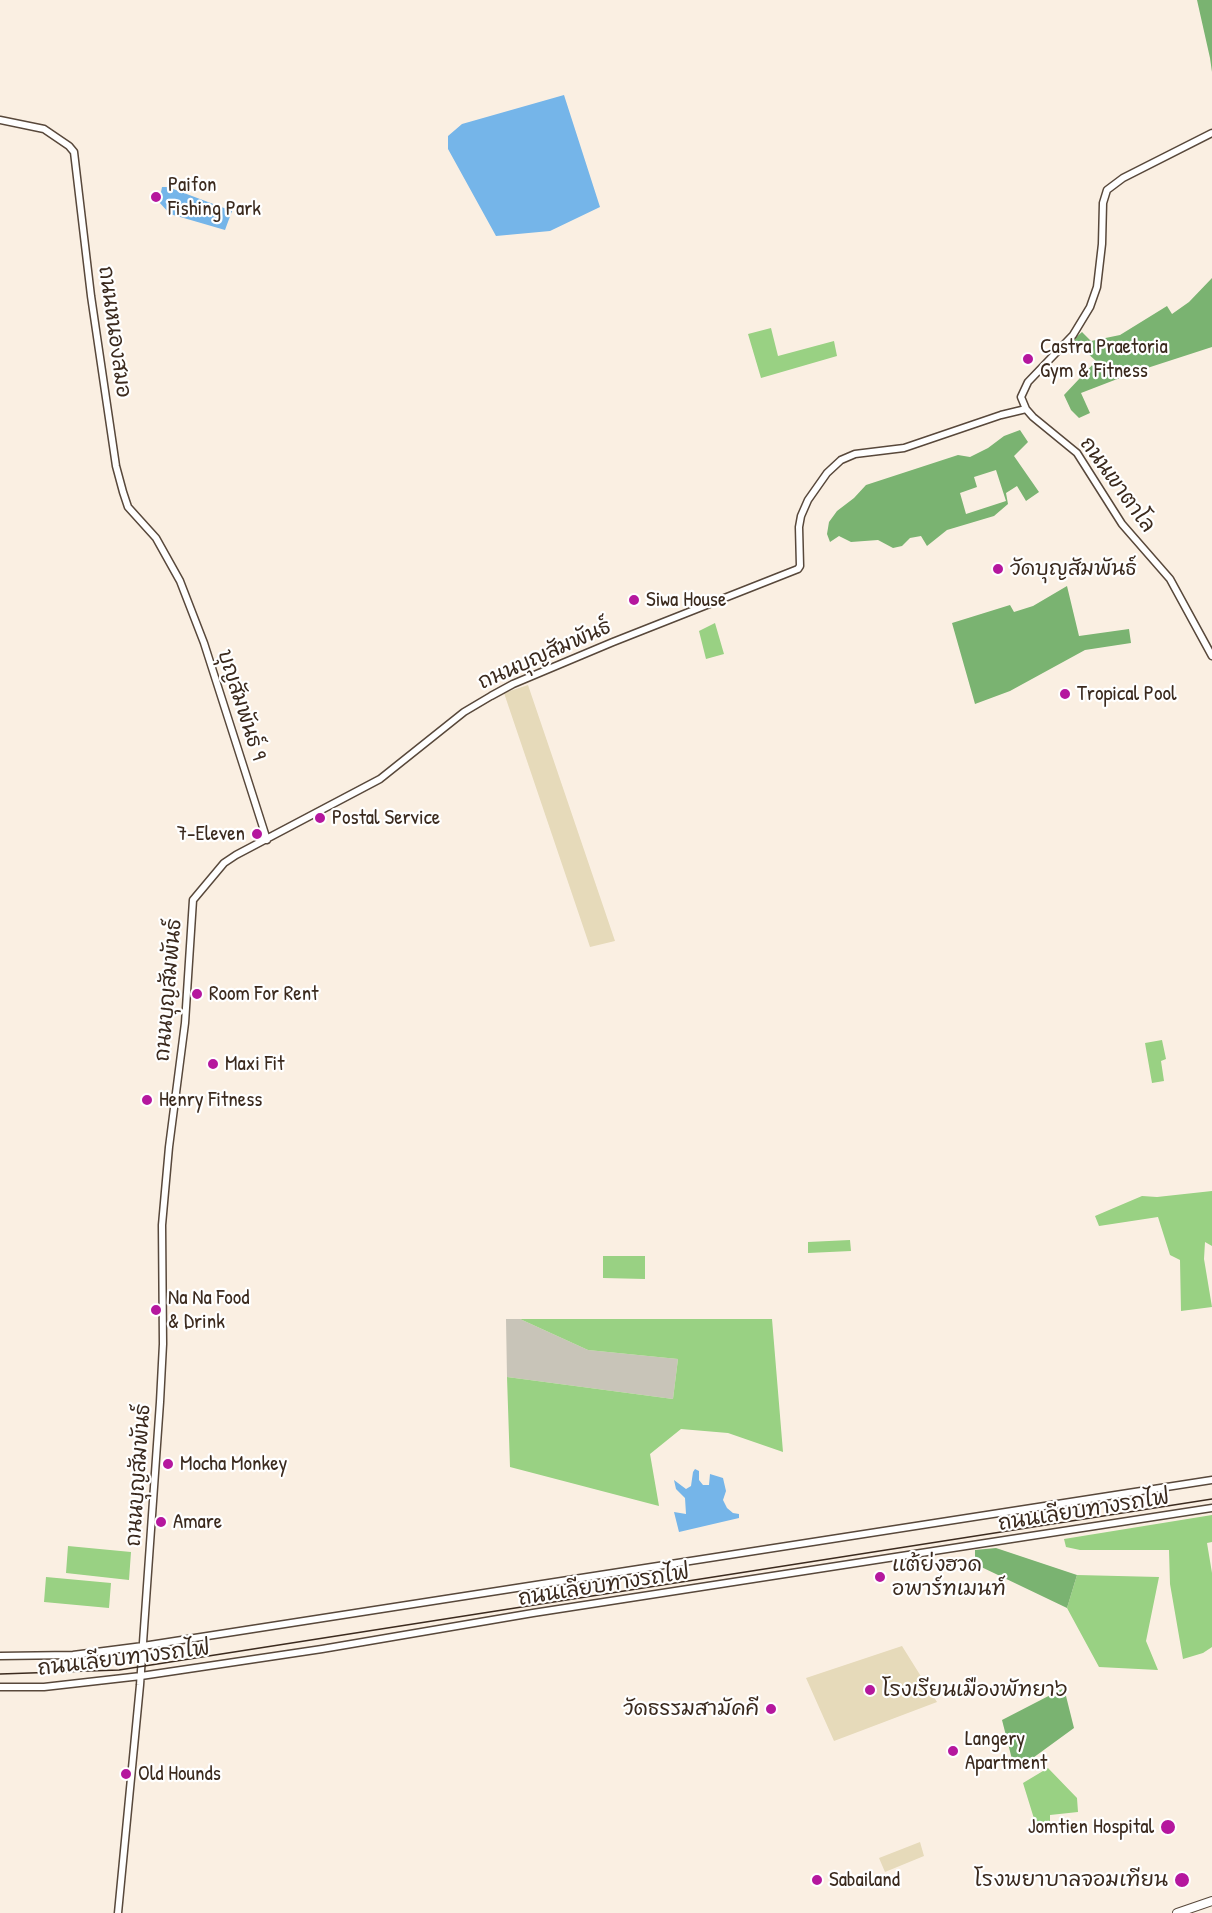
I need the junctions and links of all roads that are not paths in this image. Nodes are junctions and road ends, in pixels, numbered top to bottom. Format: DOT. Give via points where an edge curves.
graph roads {
  1 [pos="0,120"];
  2 [pos="1212,133"];
  3 [pos="1026,409"];
  4 [pos="180,581"];
  5 [pos="1212,656"];
  6 [pos="267,840"];
  7 [pos="1212,1480"];
  8 [pos="1212,1508"];
  9 [pos="143,1647"];
  10 [pos="0,1656"];
  11 [pos="141,1677"];
  12 [pos="0,1688"];
  13 [pos="1212,1901"];
  14 [pos="118,1913"];
  15 [pos="1178,1913"];
  1 -- 4 [label="street, ถนนหนองสมอ" via="44,129 74,152 119,480 128,507 156,538"];
  2 -- 3 [label="street" via="1107,190 1102,203 1097,287 1090,307 1073,335 1028,382 1021,397"];
  3 -- 5 [label="street, ถนนเขาตาโล" via="1077,453 1122,524 1170,579"];
  3 -- 6 [label="street, ถนนบุญสัมพันธ์" via="913,446 841,459 808,500 801,516 798,569 501,690 464,712 380,779"];
  4 -- 6 [label="street, บุญสัมพันธ์ 9" via="204,643"];
  6 -- 9 [label="street, ถนนบุญสัมพันธ์" via="224,863 193,900 185,1023 162,1225 161,1376"];
  7 -- 9 [label="street, ถนนเลียบทางรถไฟ"];
  8 -- 11 [label="street, ถนนเลียบทางรถไฟ"];
  9 -- 10 [label="street, ถนนเลียบทางรถไฟ" via="73,1655"];
  9 -- 11 [label="street, ถนนบุญสัมพันธ์"];
  11 -- 12 [label="street, ถนนเลียบทางรถไฟ"];
  11 -- 14 [label="street, ถนนบุญสัมพันธ์"];
  13 -- 15 [label="highway"];
}
